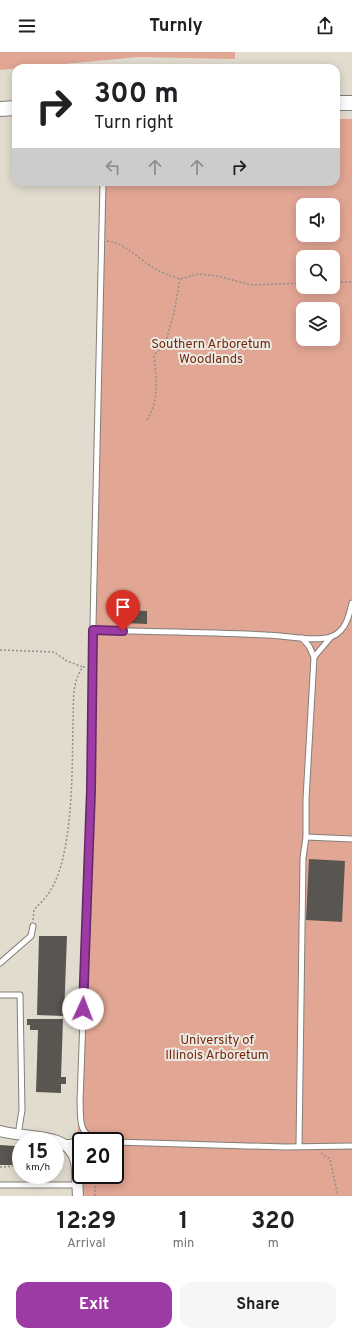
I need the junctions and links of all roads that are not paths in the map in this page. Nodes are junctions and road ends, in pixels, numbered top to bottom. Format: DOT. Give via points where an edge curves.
graph roads {
  1 [pos="340,103"];
  2 [pos="352,103"];
  3 [pos="12,108"];
  4 [pos="0,109"];
  5 [pos="103,186"];
  6 [pos="352,603"];
  7 [pos="93,630"];
  8 [pos="331,637"];
  9 [pos="302,638"];
  10 [pos="314,657"];
  11 [pos="306,837"];
  12 [pos="352,839"];
  13 [pos="33,926"];
  14 [pos="0,963"];
  15 [pos="0,995"];
  16 [pos="0,1131"];
  17 [pos="18,1132"];
  18 [pos="84,1132"];
  19 [pos="12,1137"];
  20 [pos="72,1142"];
  21 [pos="124,1142"];
  22 [pos="64,1143"];
  23 [pos="299,1145"];
  24 [pos="352,1146"];
  25 [pos="0,1184"];
  26 [pos="78,1185"];
  27 [pos="78,1196"];
  1 -- 2 [label="main road"];
  3 -- 4 [label="main road"];
  5 -- 7 [label="lane"];
  6 -- 8 [label="lane" via="345,624"];
  7 -- 9 [label="lane" via="260,634"];
  7 -- 18 [label="lane" via="91,790 80,1102"];
  8 -- 9 [label="lane"];
  8 -- 10 [label="lane"];
  9 -- 10 [label="lane"];
  10 -- 11 [label="lane"];
  11 -- 12 [label="lane"];
  11 -- 23 [label="lane" via="303,858"];
  13 -- 14 [label="lane" via="31,936"];
  15 -- 17 [label="lane" via="20,995 22,1110"];
  16 -- 19 [label="street"];
  20 -- 22 [label="lane"];
  21 -- 23 [label="lane"];
  22 -- 26 [label="street" via="76,1160"];
  23 -- 24 [label="lane"];
  25 -- 26 [label="lane"];
  26 -- 27 [label="street"];
}
